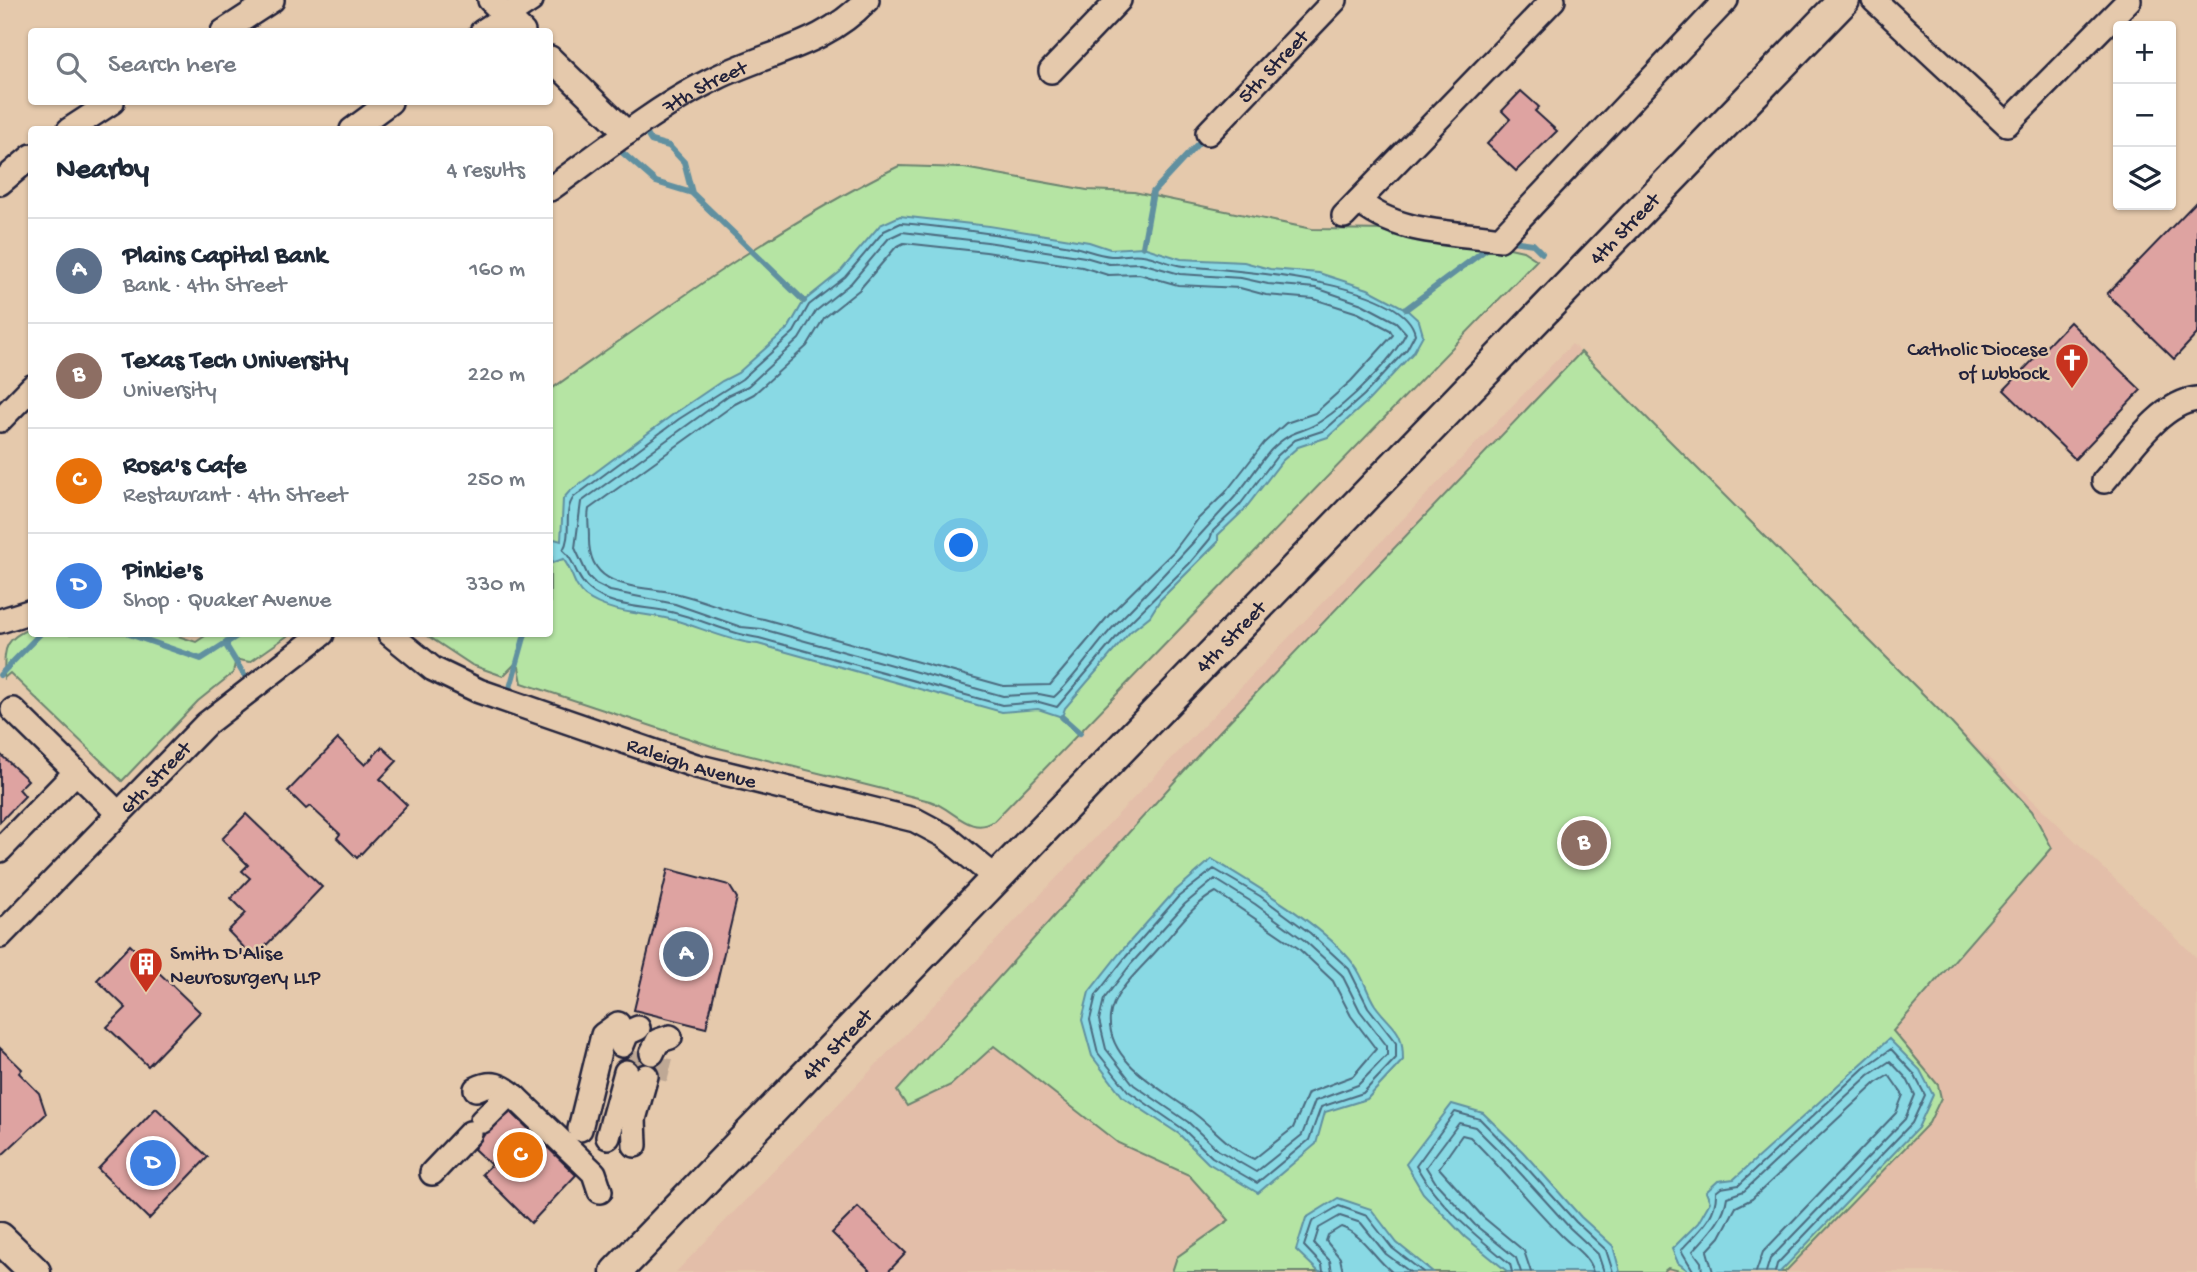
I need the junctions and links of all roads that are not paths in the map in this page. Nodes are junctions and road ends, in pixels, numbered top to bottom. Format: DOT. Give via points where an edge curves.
graph roads {
  1 [pos="272,0"];
  2 [pos="531,0"];
  3 [pos="867,0"];
  4 [pos="1119,0"];
  5 [pos="1335,0"];
  6 [pos="1553,0"];
  7 [pos="1726,0"];
  8 [pos="1843,0"];
  9 [pos="1874,0"];
  10 [pos="2129,0"];
  11 [pos="498,7"];
  12 [pos="229,28"];
  13 [pos="485,28"];
  14 [pos="519,28"];
  15 [pos="553,61"];
  16 [pos="1051,71"];
  17 [pos="108,105"];
  18 [pos="386,105"];
  19 [pos="75,126"];
  20 [pos="357,126"];
  21 [pos="627,133"];
  22 [pos="1208,133"];
  23 [pos="28,159"];
  24 [pos="0,183"];
  25 [pos="553,187"];
  26 [pos="28,391"];
  27 [pos="2197,399"];
  28 [pos="0,420"];
  29 [pos="2104,481"];
  30 [pos="28,612"];
  31 [pos="0,621"];
  32 [pos="318,637"];
  33 [pos="394,637"];
  34 [pos="13,710"];
  35 [pos="76,772"];
  36 [pos="118,813"];
  37 [pos="0,850"];
  38 [pos="996,878"];
  39 [pos="0,936"];
  40 [pos="643,1040"];
  41 [pos="476,1089"];
  42 [pos="515,1097"];
  43 [pos="605,1136"];
  44 [pos="432,1173"];
  45 [pos="600,1191"];
  46 [pos="0,1238"];
  47 [pos="36,1272"];
  48 [pos="616,1272"];
  1 -- 12 [label="street"];
  2 -- 11 [label="street"];
  3 -- 21 [label="street, 7th Street" via="817,39 715,78"];
  4 -- 16 [label="street"];
  5 -- 22 [label="street, 5th Street"];
  6 -- 7 [label="street" via="1351,208 1402,224 1500,239"];
  8 -- 38 [label="main road, 4th Street"];
  9 -- 10 [label="street" via="2007,124"];
  11 -- 13 [label="street"];
  11 -- 14 [label="street"];
  15 -- 21 [label="street"];
  17 -- 19 [label="street"];
  18 -- 20 [label="street"];
  21 -- 25 [label="street, 7th Street"];
  23 -- 24 [label="street"];
  26 -- 28 [label="street"];
  27 -- 29 [label="street" via="2182,401 2160,418"];
  30 -- 31 [label="street"];
  32 -- 36 [label="street, 6th Street" via="231,702"];
  33 -- 38 [label="street, Raleigh Avenue" via="433,669 479,691 696,766 915,820 944,836"];
  34 -- 35 [label="street"];
  35 -- 36 [label="street"];
  35 -- 37 [label="street"];
  36 -- 39 [label="street, 6th Street"];
  38 -- 48 [label="main road, 4th Street"];
  40 -- 43 [label="street" via="603,1035"];
  41 -- 42 [label="street" via="492,1084"];
  42 -- 44 [label="street" via="508,1096"];
  42 -- 45 [label="street" via="594,1173"];
  43 -- 43 [label="street" via="631,1073"];
  46 -- 47 [label="main road"];
}
